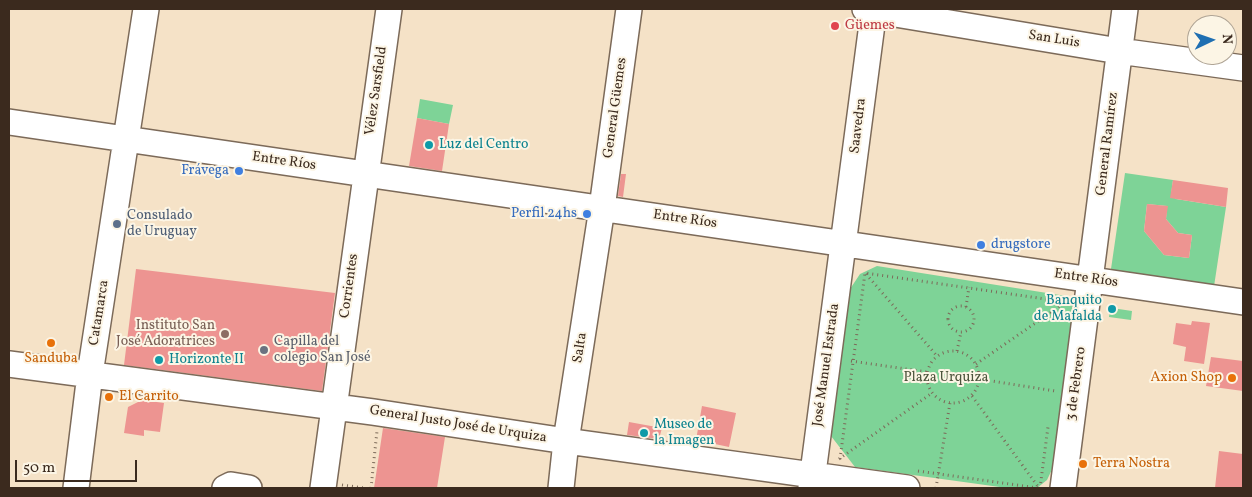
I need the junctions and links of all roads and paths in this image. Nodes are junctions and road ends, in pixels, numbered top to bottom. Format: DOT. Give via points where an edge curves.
graph roads {
  1 [pos="146,9"];
  2 [pos="389,9"];
  3 [pos="629,9"];
  4 [pos="871,9"];
  5 [pos="1125,9"];
  6 [pos="1119,51"];
  7 [pos="1243,68"];
  8 [pos="9,122"];
  9 [pos="127,139"];
  10 [pos="366,174"];
  11 [pos="602,208"];
  12 [pos="844,242"];
  13 [pos="865,273"];
  14 [pos="1091,279"];
  15 [pos="1066,302"];
  16 [pos="1243,302"];
  17 [pos="961,332"];
  18 [pos="957,351"];
  19 [pos="937,356"];
  20 [pos="828,357"];
  21 [pos="852,361"];
  22 [pos="9,364"];
  23 [pos="976,364"];
  24 [pos="927,372"];
  25 [pos="90,374"];
  26 [pos="979,380"];
  27 [pos="932,393"];
  28 [pos="1076,394"];
  29 [pos="972,396"];
  30 [pos="950,403"];
  31 [pos="333,407"];
  32 [pos="380,413"];
  33 [pos="566,441"];
  34 [pos="839,459"];
  35 [pos="848,460"];
  36 [pos="938,474"];
  37 [pos="909,479"];
  38 [pos="812,482"];
  39 [pos="76,488"];
  40 [pos="225,488"];
  41 [pos="249,488"];
  42 [pos="323,488"];
  43 [pos="371,488"];
  44 [pos="561,488"];
  45 [pos="936,488"];
  46 [pos="1039,488"];
  47 [pos="1063,488"];
  1 -- 9 [label="street, Catamarca"];
  2 -- 10 [label="street, Vélez Sarsfield"];
  3 -- 11 [label="street, General Güemes"];
  4 -- 6 [label="street, San Luis"];
  4 -- 12 [label="street, Saavedra"];
  5 -- 6 [label="street, General Ramírez"];
  6 -- 7 [label="street, San Luis"];
  6 -- 14 [label="street, General Ramírez"];
  8 -- 9 [label="street, Entre Ríos"];
  9 -- 10 [label="street, Entre Ríos"];
  9 -- 25 [label="street, Catamarca"];
  10 -- 11 [label="street, Entre Ríos"];
  10 -- 31 [label="street, Corrientes"];
  11 -- 12 [label="street, Entre Ríos"];
  11 -- 33 [label="street, Salta"];
  12 -- 13 [label="path"];
  12 -- 14 [label="street, Entre Ríos"];
  12 -- 20 [label="street, José Manuel Estrada"];
  13 -- 15 [label="path"];
  13 -- 19 [label="path"];
  13 -- 21 [label="path"];
  14 -- 15 [label="path"];
  14 -- 16 [label="street, Entre Ríos"];
  14 -- 28 [label="street, 3 de Febrero"];
  15 -- 23 [label="path"];
  17 -- 17 [label="path" via="953,329 948,316 953,309 966,306 974,319 972,327"];
  17 -- 18 [label="path"];
  18 -- 19 [label="path"];
  18 -- 23 [label="path" via="968,355"];
  19 -- 24 [label="path"];
  20 -- 21 [label="path"];
  20 -- 38 [label="street, José Manuel Estrada"];
  21 -- 24 [label="path"];
  21 -- 34 [label="path"];
  22 -- 25 [label="street, General Justo José de Urquiza"];
  23 -- 26 [label="path"];
  24 -- 27 [label="path"];
  25 -- 31 [label="street, General Justo José de Urquiza"];
  25 -- 39 [label="street, Catamarca"];
  26 -- 28 [label="path"];
  26 -- 29 [label="path"];
  27 -- 30 [label="path"];
  27 -- 34 [label="path"];
  28 -- 47 [label="street, 3 de Febrero"];
  29 -- 30 [label="path" via="962,402"];
  29 -- 46 [label="path"];
  30 -- 36 [label="path"];
  31 -- 32 [label="street, General Justo José de Urquiza"];
  31 -- 42 [label="street, Corrientes"];
  32 -- 33 [label="street, General Justo José de Urquiza"];
  32 -- 43 [label="path"];
  33 -- 38 [label="street, General Justo José de Urquiza"];
  33 -- 44 [label="street, Salta"];
  34 -- 35 [label="path"];
  34 -- 38 [label="path"];
  36 -- 37 [label="path"];
  36 -- 45 [label="path"];
  36 -- 46 [label="path"];
  37 -- 38 [label="street, General Justo José de Urquiza"];
  40 -- 41 [label="street" via="231,485"];
}
